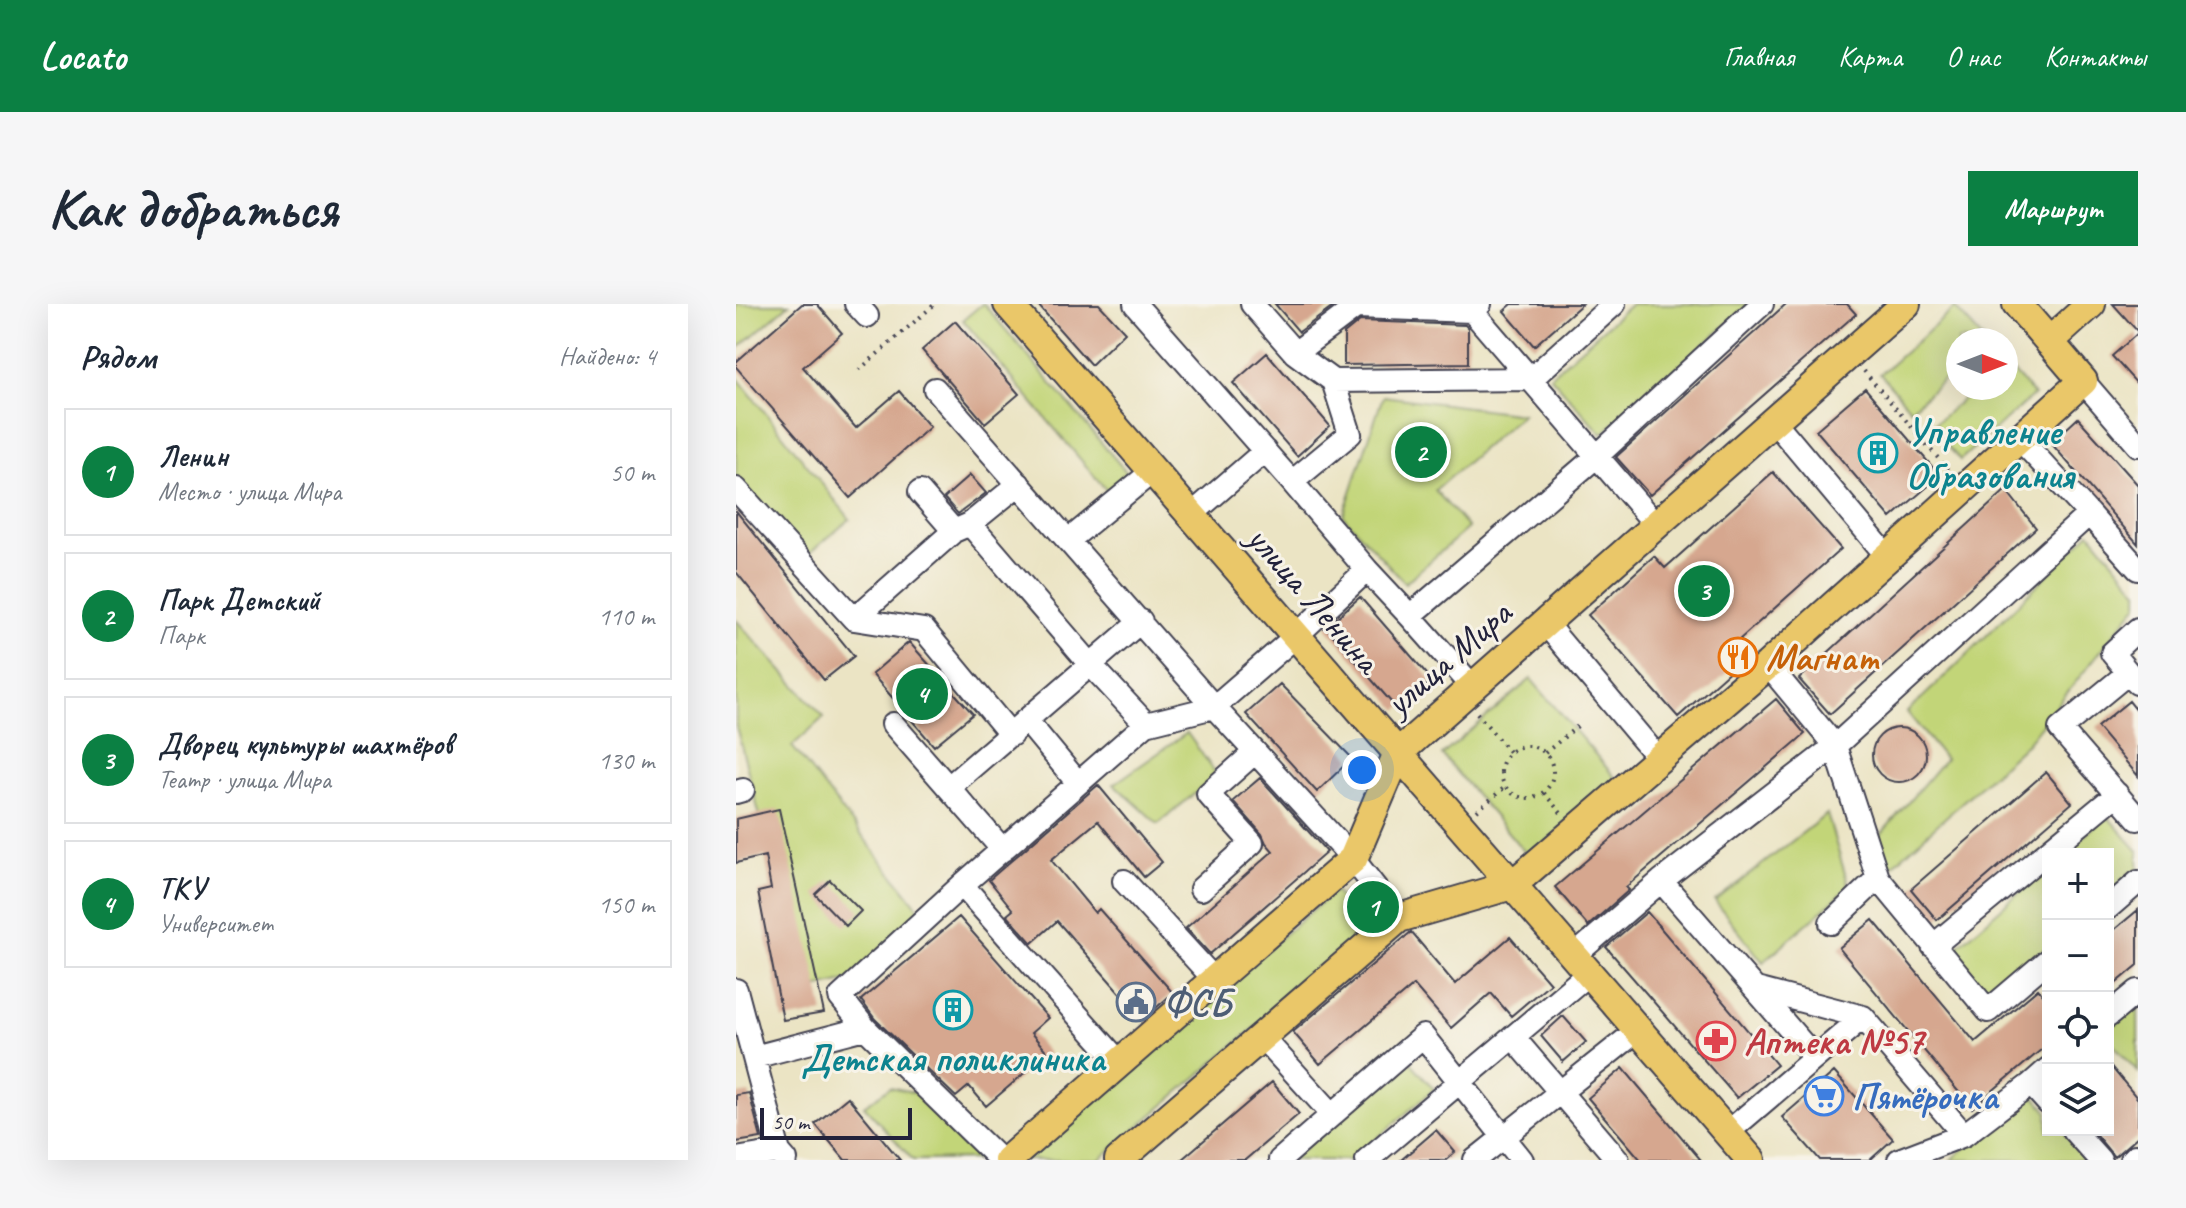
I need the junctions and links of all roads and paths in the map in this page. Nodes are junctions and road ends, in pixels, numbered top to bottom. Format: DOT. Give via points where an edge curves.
graph roads {
  1 [pos="935,304"];
  2 [pos="1008,304"];
  3 [pos="1135,304"];
  4 [pos="1252,304"];
  5 [pos="1614,304"];
  6 [pos="1762,304"];
  7 [pos="2017,304"];
  8 [pos="2091,304"];
  9 [pos="1355,305"];
  10 [pos="1902,305"];
  11 [pos="1476,308"];
  12 [pos="2049,342"];
  13 [pos="1295,353"];
  14 [pos="1849,354"];
  15 [pos="859,370"];
  16 [pos="1531,379"];
  17 [pos="1333,381"];
  18 [pos="2083,381"];
  19 [pos="935,389"];
  20 [pos="1774,421"];
  21 [pos="2019,438"];
  22 [pos="2138,444"];
  23 [pos="1265,451"];
  24 [pos="1597,456"];
  25 [pos="1153,471"];
  26 [pos="1292,482"];
  27 [pos="1019,484"];
  28 [pos="1964,488"];
  29 [pos="736,489"];
  30 [pos="920,492"];
  31 [pos="2089,514"];
  32 [pos="1191,515"];
  33 [pos="1656,525"];
  34 [pos="962,528"];
  35 [pos="1069,540"];
  36 [pos="1887,556"];
  37 [pos="2138,569"];
  38 [pos="1367,570"];
  39 [pos="1410,616"];
  40 [pos="854,619"];
  41 [pos="1141,621"];
  42 [pos="1545,623"];
  43 [pos="2138,629"];
  44 [pos="1296,636"];
  45 [pos="1090,664"];
  46 [pos="1768,665"];
  47 [pos="2133,679"];
  48 [pos="1468,692"];
  49 [pos="1214,707"];
  50 [pos="893,724"];
  51 [pos="1146,724"];
  52 [pos="1580,724"];
  53 [pos="1019,727"];
  54 [pos="1835,746"];
  55 [pos="1255,752"];
  56 [pos="1398,753"];
  57 [pos="1510,753"];
  58 [pos="1545,753"];
  59 [pos="1659,759"];
  60 [pos="1078,783"];
  61 [pos="950,786"];
  62 [pos="1505,787"];
  63 [pos="2117,794"];
  64 [pos="2138,819"];
  65 [pos="1460,825"];
  66 [pos="1003,850"];
  67 [pos="1353,859"];
  68 [pos="1878,878"];
  69 [pos="1124,881"];
  70 [pos="1661,881"];
  71 [pos="2138,882"];
  72 [pos="962,885"];
  73 [pos="1512,885"];
  74 [pos="1201,889"];
  75 [pos="2114,903"];
  76 [pos="1399,918"];
  77 [pos="1831,923"];
  78 [pos="1933,946"];
  79 [pos="1581,965"];
  80 [pos="2042,965"];
  81 [pos="1214,979"];
  82 [pos="1756,989"];
  83 [pos="736,990"];
  84 [pos="2138,991"];
  85 [pos="2114,1011"];
  86 [pos="1863,1017"];
  87 [pos="865,1028"];
  88 [pos="1638,1030"];
  89 [pos="1262,1037"];
  90 [pos="1513,1037"];
  91 [pos="754,1057"];
  92 [pos="1815,1058"];
  93 [pos="1119,1062"];
  94 [pos="2042,1074"];
  95 [pos="1461,1081"];
  96 [pos="2031,1084"];
  97 [pos="1559,1093"];
  98 [pos="2042,1096"];
  99 [pos="1332,1114"];
  100 [pos="1727,1133"];
  101 [pos="1964,1135"];
  102 [pos="2078,1136"];
  103 [pos="1504,1138"];
  104 [pos="783,1156"];
  105 [pos="736,1159"];
  106 [pos="1000,1160"];
  107 [pos="1008,1160"];
  108 [pos="1119,1160"];
  109 [pos="1280,1160"];
  110 [pos="1367,1160"];
  111 [pos="1475,1160"];
  112 [pos="1522,1160"];
  113 [pos="1618,1160"];
  114 [pos="1751,1160"];
  115 [pos="1899,1160"];
  116 [pos="2100,1160"];
  1 -- 15 [label="path"];
  2 -- 25 [label="main road, улица Ленина"];
  3 -- 23 [label="street"];
  4 -- 13 [label="street"];
  5 -- 16 [label="street"];
  6 -- 24 [label="street"];
  7 -- 12 [label="main road"];
  8 -- 12 [label="main road"];
  9 -- 11 [label="street"];
  9 -- 13 [label="street"];
  10 -- 14 [label="main road, улица Мира"];
  11 -- 16 [label="street"];
  12 -- 18 [label="main road"];
  13 -- 17 [label="street"];
  14 -- 20 [label="main road, улица Мира"];
  14 -- 28 [label="path"];
  16 -- 17 [label="street"];
  16 -- 24 [label="street"];
  17 -- 26 [label="street" via="1350,434"];
  18 -- 21 [label="main road"];
  18 -- 22 [label="street"];
  19 -- 27 [label="street"];
  20 -- 33 [label="main road, улица Мира"];
  20 -- 36 [label="street"];
  21 -- 28 [label="main road"];
  21 -- 31 [label="street"];
  23 -- 26 [label="street"];
  23 -- 32 [label="street"];
  24 -- 33 [label="street"];
  24 -- 39 [label="street"];
  25 -- 32 [label="main road, улица Ленина"];
  25 -- 35 [label="street"];
  26 -- 38 [label="street"];
  27 -- 34 [label="street"];
  27 -- 35 [label="street"];
  28 -- 36 [label="main road"];
  29 -- 40 [label="street"];
  30 -- 34 [label="street"];
  31 -- 37 [label="street"];
  31 -- 54 [label="street"];
  32 -- 44 [label="main road, улица Ленина"];
  33 -- 42 [label="main road, улица Мира"];
  34 -- 40 [label="street"];
  34 -- 45 [label="street"];
  35 -- 41 [label="street"];
  36 -- 46 [label="main road"];
  38 -- 39 [label="street"];
  38 -- 44 [label="street"];
  39 -- 48 [label="street"];
  40 -- 53 [label="street" via="924,630"];
  41 -- 45 [label="street"];
  41 -- 49 [label="street"];
  42 -- 48 [label="main road, улица Мира"];
  42 -- 59 [label="street"];
  43 -- 47 [label="street" via="2112,653"];
  44 -- 49 [label="street"];
  44 -- 56 [label="main road, улица Ленина"];
  45 -- 51 [label="street"];
  45 -- 53 [label="street"];
  46 -- 54 [label="street"];
  46 -- 59 [label="main road"];
  47 -- 63 [label="street" via="2060,729"];
  48 -- 56 [label="main road, улица Мира"];
  48 -- 57 [label="path"];
  49 -- 51 [label="street"];
  49 -- 55 [label="street"];
  50 -- 61 [label="street"];
  51 -- 60 [label="street"];
  52 -- 58 [label="path"];
  53 -- 60 [label="street"];
  53 -- 61 [label="street"];
  54 -- 68 [label="street"];
  54 -- 70 [label="street"];
  55 -- 67 [label="street"];
  55 -- 74 [label="street" via="1208,794 1252,843"];
  56 -- 65 [label="main road, улица Ленина"];
  56 -- 67 [label="main road, улица Мира"];
  57 -- 58 [label="path" via="1527,746"];
  57 -- 62 [label="path" via="1501,771"];
  58 -- 62 [label="path" via="1554,773 1544,793 1526,799"];
  59 -- 73 [label="main road"];
  60 -- 66 [label="street"];
  61 -- 66 [label="street"];
  62 -- 65 [label="path"];
  63 -- 64 [label="street"];
  63 -- 78 [label="street"];
  65 -- 73 [label="main road, улица Ленина"];
  66 -- 72 [label="street"];
  67 -- 76 [label="street"];
  67 -- 81 [label="main road, улица Мира"];
  68 -- 77 [label="street"];
  68 -- 78 [label="street"];
  69 -- 81 [label="street"];
  70 -- 79 [label="street"];
  70 -- 82 [label="street"];
  71 -- 75 [label="street"];
  72 -- 87 [label="street" via="840,997"];
  72 -- 93 [label="street"];
  73 -- 76 [label="main road"];
  73 -- 79 [label="main road, улица Ленина"];
  76 -- 89 [label="main road"];
  78 -- 80 [label="street" via="1988,1011"];
  79 -- 88 [label="main road, улица Ленина"];
  79 -- 90 [label="street"];
  81 -- 93 [label="main road, улица Мира"];
  82 -- 86 [label="street"];
  82 -- 92 [label="street"];
  83 -- 91 [label="street"];
  84 -- 85 [label="street"];
  86 -- 92 [label="street"];
  86 -- 101 [label="street"];
  87 -- 91 [label="street"];
  87 -- 106 [label="street"];
  88 -- 97 [label="street"];
  88 -- 100 [label="main road, улица Ленина"];
  89 -- 99 [label="street"];
  89 -- 108 [label="main road"];
  90 -- 95 [label="street"];
  90 -- 97 [label="street"];
  91 -- 104 [label="street"];
  92 -- 100 [label="street"];
  93 -- 107 [label="main road, улица Мира"];
  94 -- 96 [label="street"];
  95 -- 99 [label="street" via="1423,1036"];
  95 -- 103 [label="street"];
  95 -- 110 [label="street"];
  96 -- 98 [label="street"];
  96 -- 101 [label="street"];
  97 -- 103 [label="street"];
  97 -- 113 [label="street"];
  99 -- 109 [label="street"];
  100 -- 114 [label="main road, улица Ленина"];
  101 -- 115 [label="street"];
  102 -- 116 [label="street"];
  103 -- 111 [label="street"];
  103 -- 112 [label="street"];
  104 -- 105 [label="street"];
}
